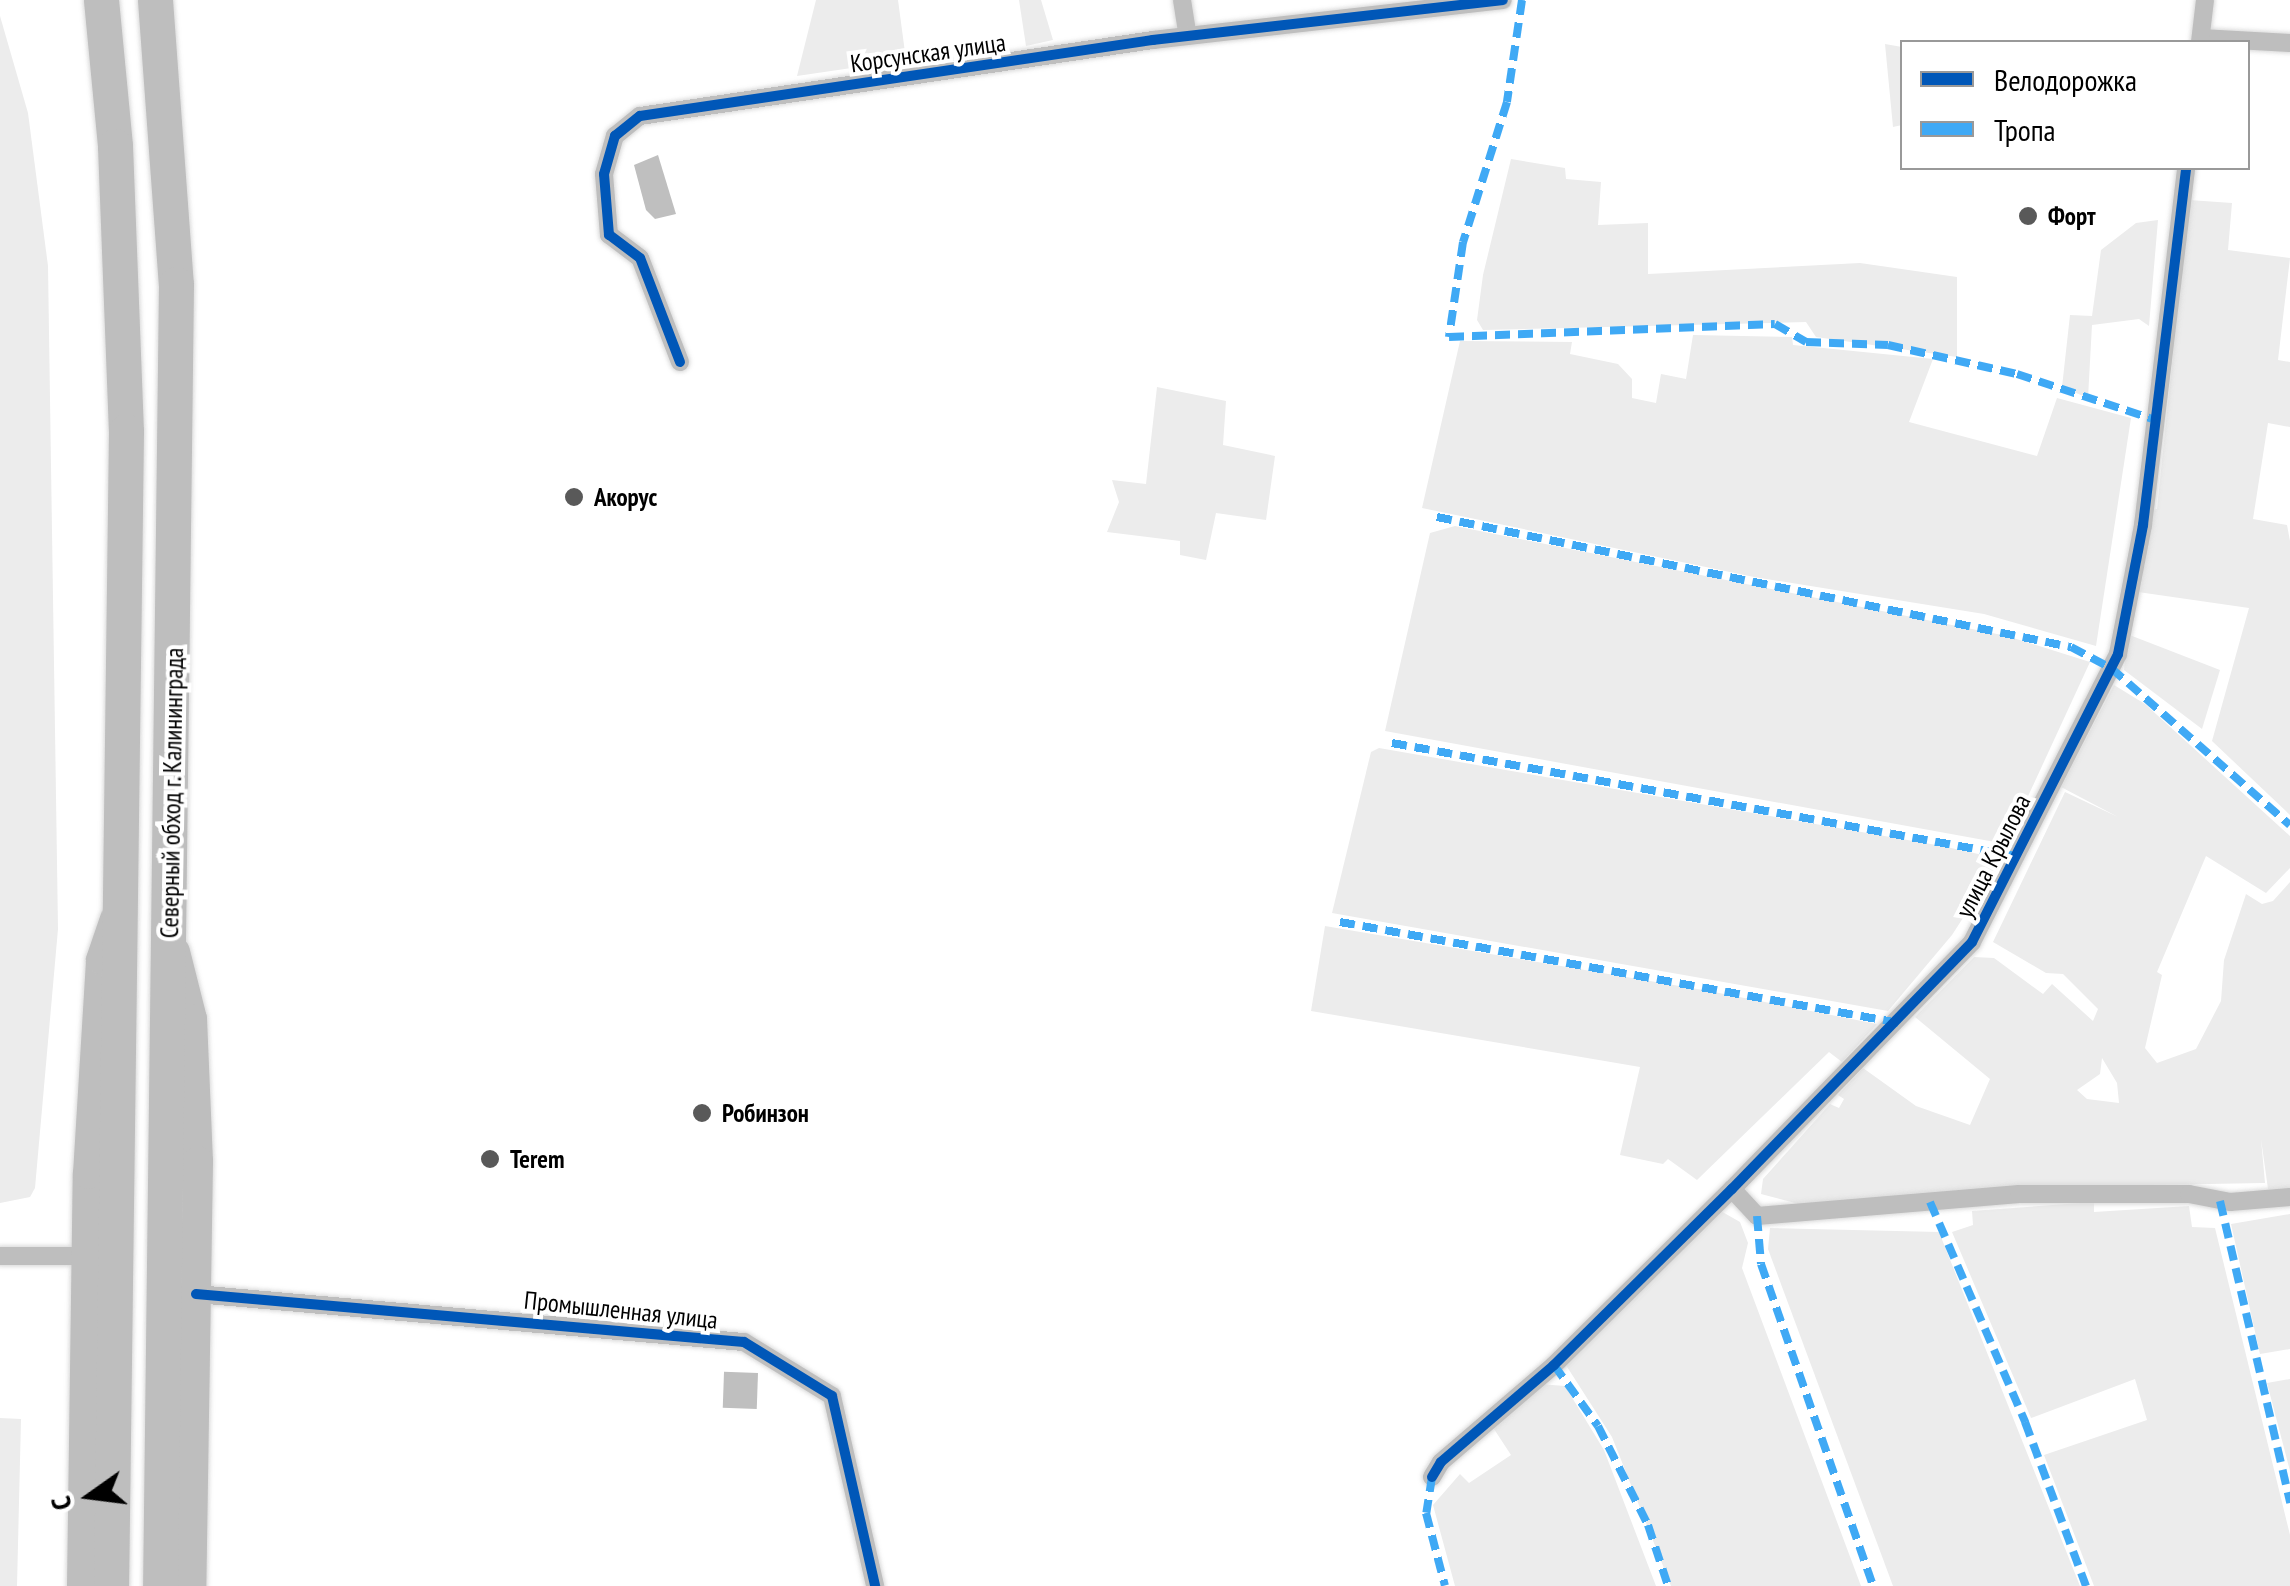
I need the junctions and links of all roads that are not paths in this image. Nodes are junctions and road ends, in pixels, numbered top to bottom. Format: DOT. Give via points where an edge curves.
graph roads {
  1 [pos="86,0"];
  2 [pos="101,0"];
  3 [pos="155,0"];
  4 [pos="1182,0"];
  5 [pos="1503,0"];
  6 [pos="2205,0"];
  7 [pos="1188,36"];
  8 [pos="2200,40"];
  9 [pos="2250,41"];
  10 [pos="2290,42"];
  11 [pos="108,69"];
  12 [pos="2186,170"];
  13 [pos="680,362"];
  14 [pos="119,906"];
  15 [pos="170,934"];
  16 [pos="1732,1189"];
  17 [pos="2290,1197"];
  18 [pos="0,1256"];
  19 [pos="87,1256"];
  20 [pos="196,1294"];
  21 [pos="1432,1477"];
  22 [pos="82,1586"];
  23 [pos="111,1586"];
  24 [pos="160,1586"];
  25 [pos="192,1586"];
  26 [pos="875,1586"];
  1 -- 11 [label="highway"];
  2 -- 11 [label="highway"];
  3 -- 15 [label="highway, Северный обход г. Калининграда" via="176,284"];
  4 -- 7 [label="street"];
  5 -- 7 [label="street, Корсунская улица"];
  6 -- 8 [label="street"];
  7 -- 13 [label="street, Корсунская улица" via="640,116 615,136 604,174 608,234 640,258"];
  9 -- 10 [label="street"];
  11 -- 14 [label="highway, Северный обход г. Калининграда" via="126,430"];
  12 -- 16 [label="street, улица Крылова" via="2143,525 2118,654 1972,942"];
  14 -- 19 [label="main road" via="100,960"];
  14 -- 23 [label="highway, Северный обход г. Калининграда"];
  15 -- 20 [label="main road" via="192,1019"];
  15 -- 24 [label="highway, Северный обход г. Калининграда"];
  16 -- 17 [label="street" via="1756,1216 2019,1194 2188,1194 2230,1202"];
  16 -- 21 [label="street, улица Крылова"];
  18 -- 19 [label="street"];
  19 -- 22 [label="main road"];
  20 -- 25 [label="main road"];
  20 -- 26 [label="street, Промышленная улица" via="744,1342 832,1396"];
}
